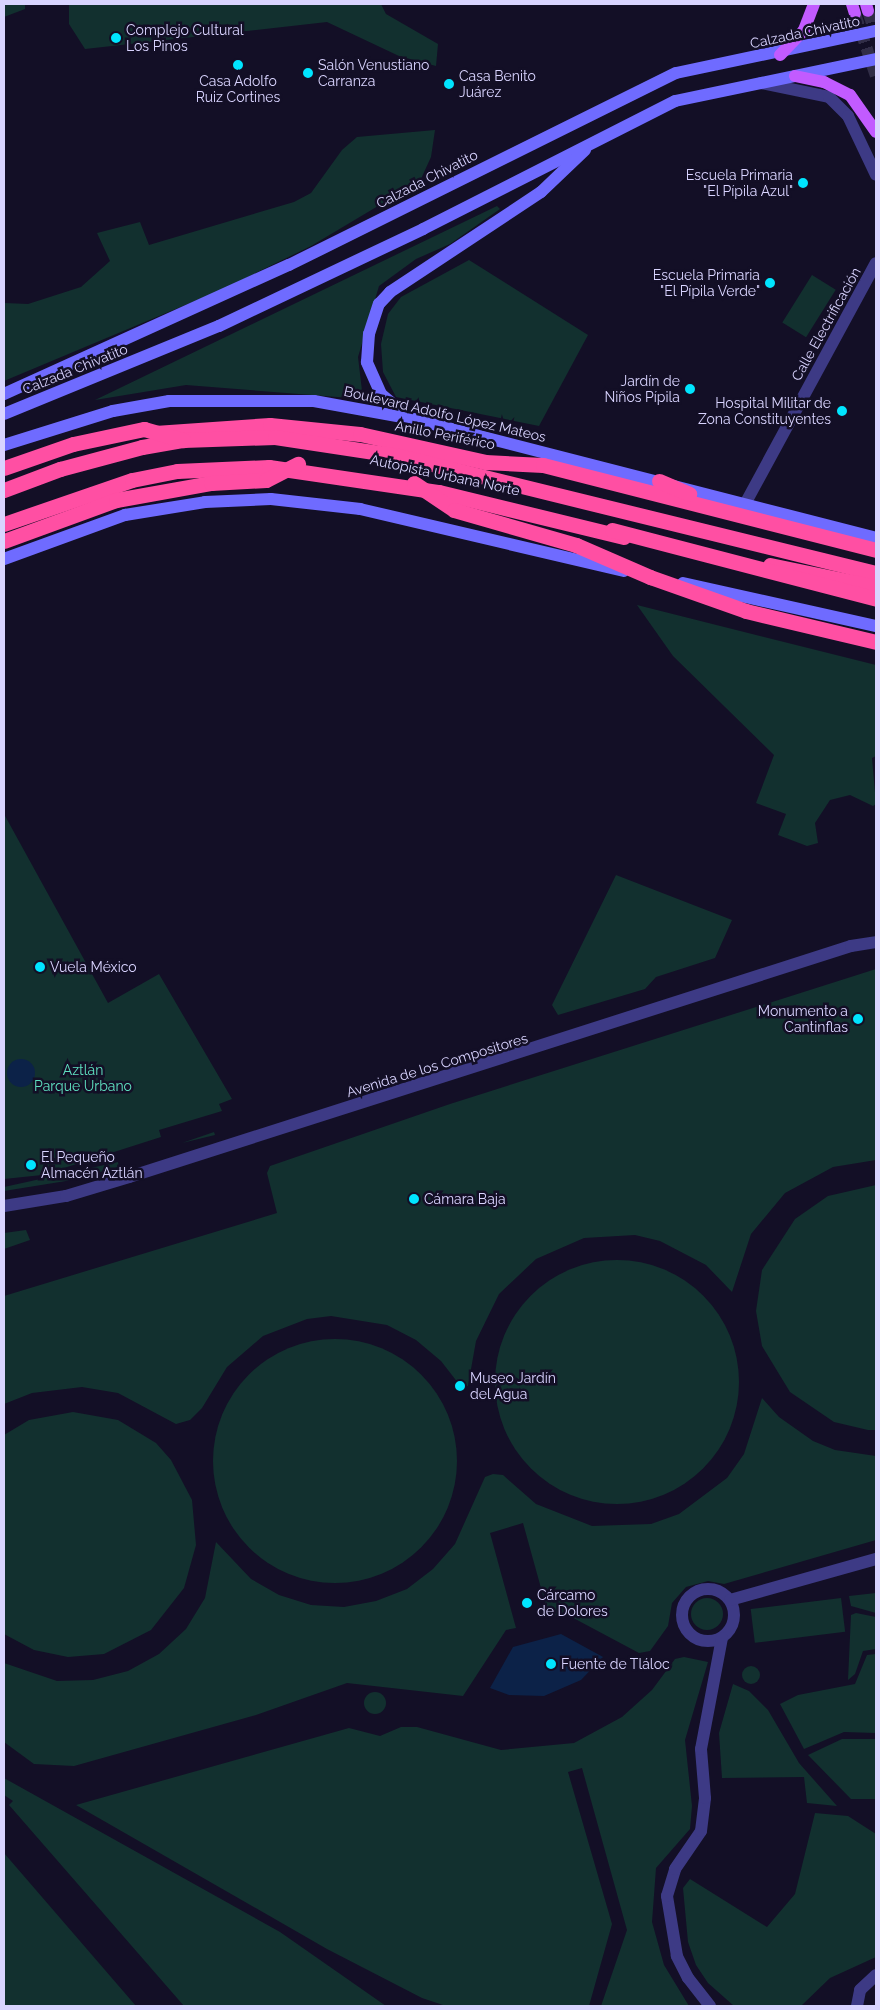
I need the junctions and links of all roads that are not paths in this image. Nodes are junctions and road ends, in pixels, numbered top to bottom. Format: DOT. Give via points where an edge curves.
graph roads {
  1 [pos="814,4"];
  2 [pos="876,31"];
  3 [pos="780,55"];
  4 [pos="876,59"];
  5 [pos="795,76"];
  6 [pos="761,83"];
  7 [pos="876,132"];
  8 [pos="591,144"];
  9 [pos="876,175"];
  10 [pos="876,263"];
  11 [pos="4,394"];
  12 [pos="4,414"];
  13 [pos="413,419"];
  14 [pos="183,440"];
  15 [pos="4,445"];
  16 [pos="298,464"];
  17 [pos="4,468"];
  18 [pos="4,474"];
  19 [pos="485,475"];
  20 [pos="659,481"];
  21 [pos="414,483"];
  22 [pos="4,490"];
  23 [pos="745,504"];
  24 [pos="4,517"];
  25 [pos="4,524"];
  26 [pos="800,530"];
  27 [pos="876,538"];
  28 [pos="4,541"];
  29 [pos="876,551"];
  30 [pos="4,559"];
  31 [pos="876,573"];
  32 [pos="876,587"];
  33 [pos="876,599"];
  34 [pos="876,626"];
  35 [pos="876,642"];
  36 [pos="876,942"];
  37 [pos="4,1206"];
  38 [pos="876,1558"];
  39 [pos="730,1600"];
  40 [pos="722,1638"];
  41 [pos="876,1975"];
  42 [pos="710,2006"];
  43 [pos="857,2006"];
  1 -- 3 [label="main road" via="804,30"];
  2 -- 3 [label="main road, Calzada Chivatito"];
  3 -- 11 [label="main road, Calzada Chivatito" via="676,73 623,96 289,265"];
  4 -- 5 [label="main road, Calzada Chivatito"];
  5 -- 6 [label="main road, Calzada Chivatito"];
  5 -- 7 [label="main road" via="824,82 850,95"];
  6 -- 8 [label="main road, Calzada Chivatito" via="675,101"];
  6 -- 9 [label="street" via="829,97 848,116"];
  8 -- 12 [label="main road, Calzada Chivatito" via="219,326"];
  8 -- 13 [label="main road" via="541,192 390,292 379,304 367,348 370,374 389,403"];
  10 -- 23 [label="street, Calle Electrificación"];
  13 -- 15 [label="main road, Boulevard Adolfo López Mateos" via="314,401 212,398 113,411"];
  13 -- 20 [label="main road, Boulevard Adolfo López Mateos"];
  14 -- 17 [label="highway, bridge" via="144,429 73,444"];
  14 -- 19 [label="highway, Autopista Urbana Norte" via="266,436 322,441"];
  14 -- 22 [label="highway, Autopista Urbana Norte" via="88,461"];
  16 -- 21 [label="highway, Autopista Urbana Norte"];
  16 -- 24 [label="highway, Autopista Urbana Norte" via="220,463 162,469 113,480"];
  16 -- 28 [label="highway, bridge" via="266,480 210,483 116,500"];
  18 -- 26 [label="highway, Anillo Periférico" via="128,437 234,426 318,428 484,462 543,464"];
  19 -- 29 [label="highway" via="550,472"];
  19 -- 31 [label="highway, Autopista Urbana Norte"];
  20 -- 23 [label="main road, Boulevard Adolfo López Mateos"];
  20 -- 26 [label="highway"];
  21 -- 33 [label="highway, Autopista Urbana Norte, bridge"];
  21 -- 35 [label="highway, bridge" via="454,510 576,545 694,595"];
  23 -- 27 [label="main road, Boulevard Adolfo López Mateos"];
  25 -- 32 [label="highway" via="132,480 177,471 269,467 439,492 611,535"];
  26 -- 29 [label="highway, Anillo Periférico"];
  30 -- 34 [label="main road" via="132,513 224,500 296,500 360,509"];
  36 -- 37 [label="street, Avenida de los Compositores" via="850,946 129,1177 66,1196"];
  38 -- 39 [label="street"];
  39 -- 40 [label="street" via="735,1617"];
  39 -- 40 [label="street" via="707,1589 690,1596 682,1610 684,1625 693,1637 707,1642"];
  40 -- 42 [label="street" via="701,1749 705,1798 701,1831 674,1869 668,1896 677,1956 688,1978"];
  41 -- 43 [label="street" via="860,1990"];
}
